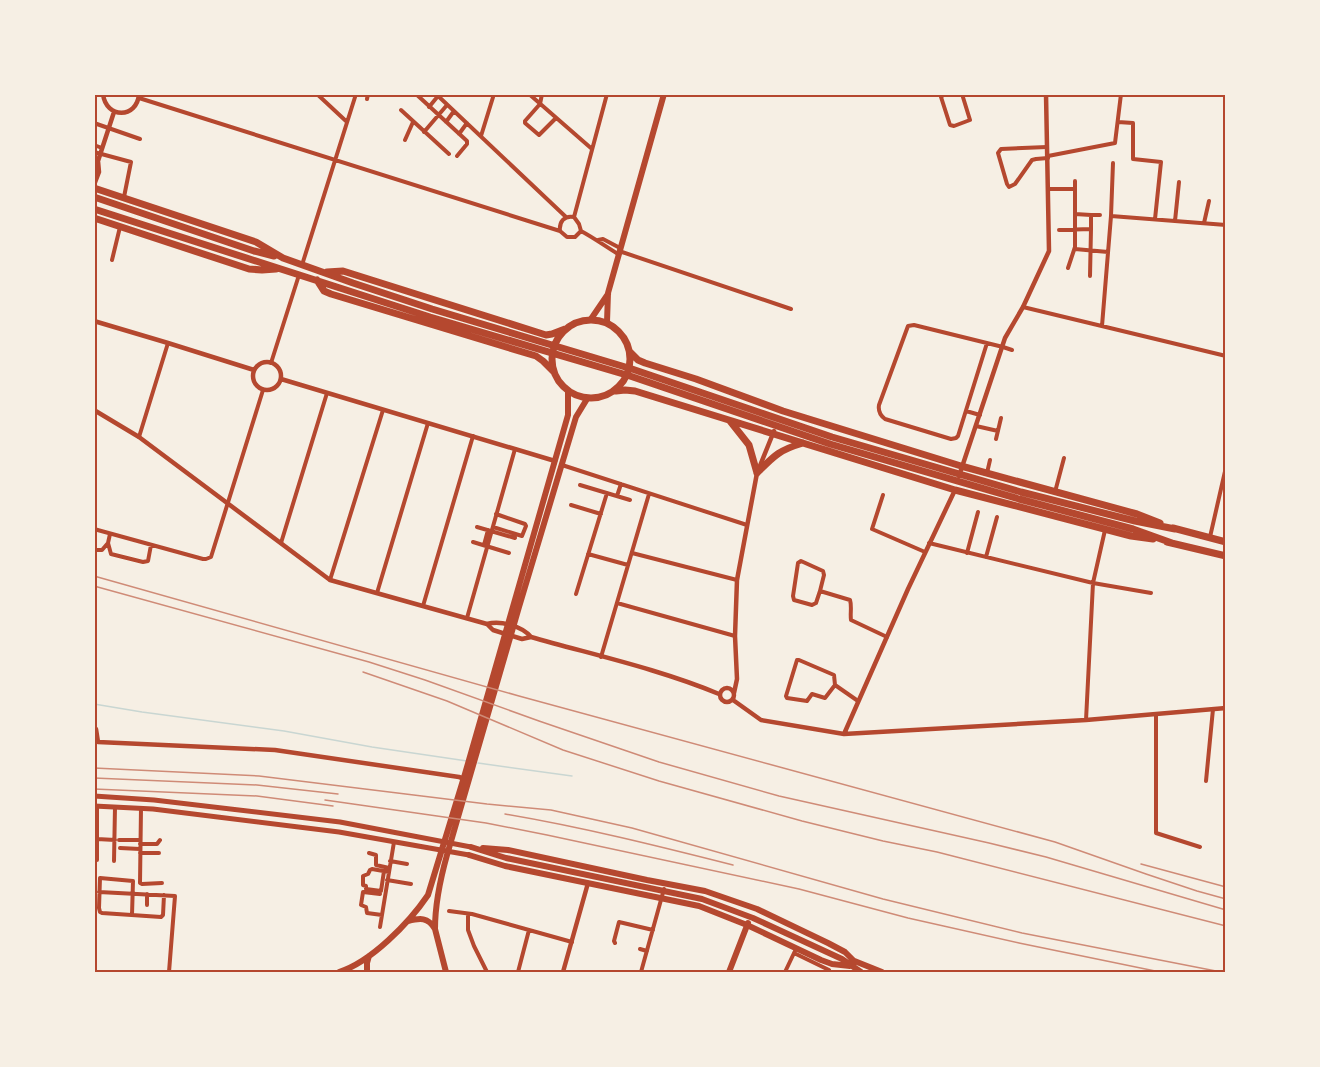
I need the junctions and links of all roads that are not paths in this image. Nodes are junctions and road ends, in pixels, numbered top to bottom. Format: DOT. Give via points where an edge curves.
graph roads {
  1 [pos="103,94"];
  2 [pos="317,94"];
  3 [pos="356,94"];
  4 [pos="416,94"];
  5 [pos="424,94"];
  6 [pos="494,94"];
  7 [pos="529,94"];
  8 [pos="542,94"];
  9 [pos="607,94"];
  10 [pos="664,94"];
  11 [pos="945,94"];
  12 [pos="962,94"];
  13 [pos="1046,94"];
  14 [pos="1120,94"];
  15 [pos="437,95"];
  16 [pos="139,96"];
  17 [pos="421,99"];
  18 [pos="540,104"];
  19 [pos="447,105"];
  20 [pos="429,107"];
  21 [pos="401,110"];
  22 [pos="454,111"];
  23 [pos="114,112"];
  24 [pos="438,115"];
  25 [pos="556,118"];
  26 [pos="347,122"];
  27 [pos="413,122"];
  28 [pos="446,122"];
  29 [pos="1118,122"];
  30 [pos="94,123"];
  31 [pos="468,123"];
  32 [pos="108,128"];
  33 [pos="424,132"];
  34 [pos="459,134"];
  35 [pos="482,136"];
  36 [pos="140,139"];
  37 [pos="405,140"];
  38 [pos="94,146"];
  39 [pos="1047,147"];
  40 [pos="592,149"];
  41 [pos="101,151"];
  42 [pos="94,152"];
  43 [pos="449,154"];
  44 [pos="457,156"];
  45 [pos="1048,157"];
  46 [pos="335,161"];
  47 [pos="96,163"];
  48 [pos="1113,163"];
  49 [pos="1075,181"];
  50 [pos="1179,182"];
  51 [pos="94,187"];
  52 [pos="1048,189"];
  53 [pos="1075,189"];
  54 [pos="94,197"];
  55 [pos="124,197"];
  56 [pos="1209,201"];
  57 [pos="94,209"];
  58 [pos="1075,214"];
  59 [pos="1091,215"];
  60 [pos="1100,215"];
  61 [pos="1111,216"];
  62 [pos="566,217"];
  63 [pos="573,217"];
  64 [pos="94,218"];
  65 [pos="1155,219"];
  66 [pos="1175,221"];
  67 [pos="1204,223"];
  68 [pos="1226,225"];
  69 [pos="120,226"];
  70 [pos="1059,230"];
  71 [pos="1075,230"];
  72 [pos="1091,230"];
  73 [pos="560,231"];
  74 [pos="580,231"];
  75 [pos="1075,249"];
  76 [pos="1090,250"];
  77 [pos="620,251"];
  78 [pos="1108,252"];
  79 [pos="283,258"];
  80 [pos="112,260"];
  81 [pos="302,265"];
  82 [pos="281,268"];
  83 [pos="1068,268"];
  84 [pos="324,273"];
  85 [pos="299,274"];
  86 [pos="1090,276"];
  87 [pos="317,280"];
  88 [pos="608,293"];
  89 [pos="1023,307"];
  90 [pos="791,309"];
  91 [pos="591,319"];
  92 [pos="94,321"];
  93 [pos="607,322"];
  94 [pos="1102,326"];
  95 [pos="565,329"];
  96 [pos="168,343"];
  97 [pos="987,343"];
  98 [pos="1003,347"];
  99 [pos="1012,350"];
  100 [pos="630,352"];
  101 [pos="1226,356"];
  102 [pos="271,363"];
  103 [pos="254,370"];
  104 [pos="554,372"];
  105 [pos="281,379"];
  106 [pos="696,379"];
  107 [pos="263,390"];
  108 [pos="568,391"];
  109 [pos="616,391"];
  110 [pos="327,393"];
  111 [pos="587,399"];
  112 [pos="690,408"];
  113 [pos="94,410"];
  114 [pos="383,410"];
  115 [pos="779,410"];
  116 [pos="966,411"];
  117 [pos="980,415"];
  118 [pos="1000,418"];
  119 [pos="730,421"];
  120 [pos="428,423"];
  121 [pos="976,426"];
  122 [pos="998,431"];
  123 [pos="853,433"];
  124 [pos="773,434"];
  125 [pos="139,436"];
  126 [pos="473,436"];
  127 [pos="996,439"];
  128 [pos="803,443"];
  129 [pos="515,449"];
  130 [pos="848,457"];
  131 [pos="1064,458"];
  132 [pos="990,460"];
  133 [pos="555,461"];
  134 [pos="562,465"];
  135 [pos="962,466"];
  136 [pos="1226,467"];
  137 [pos="757,473"];
  138 [pos="987,473"];
  139 [pos="621,484"];
  140 [pos="580,485"];
  141 [pos="955,490"];
  142 [pos="1055,492"];
  143 [pos="607,493"];
  144 [pos="650,494"];
  145 [pos="884,495"];
  146 [pos="617,496"];
  147 [pos="630,500"];
  148 [pos="229,504"];
  149 [pos="572,505"];
  150 [pos="978,512"];
  151 [pos="496,514"];
  152 [pos="601,514"];
  153 [pos="997,517"];
  154 [pos="747,525"];
  155 [pos="1134,525"];
  156 [pos="477,527"];
  157 [pos="94,529"];
  158 [pos="1105,529"];
  159 [pos="1175,529"];
  160 [pos="491,530"];
  161 [pos="110,534"];
  162 [pos="515,538"];
  163 [pos="1210,538"];
  164 [pos="473,542"];
  165 [pos="1226,542"];
  166 [pos="108,543"];
  167 [pos="281,543"];
  168 [pos="929,543"];
  169 [pos="1172,543"];
  170 [pos="151,545"];
  171 [pos="485,546"];
  172 [pos="94,550"];
  173 [pos="925,552"];
  174 [pos="967,553"];
  175 [pos="509,554"];
  176 [pos="588,554"];
  177 [pos="632,554"];
  178 [pos="1226,556"];
  179 [pos="986,557"];
  180 [pos="628,565"];
  181 [pos="330,580"];
  182 [pos="737,580"];
  183 [pos="1093,583"];
  184 [pos="820,591"];
  185 [pos="377,593"];
  186 [pos="1151,593"];
  187 [pos="576,594"];
  188 [pos="617,603"];
  189 [pos="423,606"];
  190 [pos="516,606"];
  191 [pos="467,618"];
  192 [pos="487,624"];
  193 [pos="735,636"];
  194 [pos="531,637"];
  195 [pos="887,637"];
  196 [pos="601,657"];
  197 [pos="835,685"];
  198 [pos="734,693"];
  199 [pos="719,694"];
  200 [pos="733,700"];
  201 [pos="858,701"];
  202 [pos="1226,708"];
  203 [pos="1213,710"];
  204 [pos="1156,715"];
  205 [pos="1086,720"];
  206 [pos="94,729"];
  207 [pos="844,734"];
  208 [pos="96,742"];
  209 [pos="466,779"];
  210 [pos="1206,781"];
  211 [pos="94,796"];
  212 [pos="96,806"];
  213 [pos="116,807"];
  214 [pos="141,808"];
  215 [pos="97,839"];
  216 [pos="117,840"];
  217 [pos="160,840"];
  218 [pos="394,842"];
  219 [pos="140,847"];
  220 [pos="471,847"];
  221 [pos="1200,847"];
  222 [pos="120,849"];
  223 [pos="369,853"];
  224 [pos="159,854"];
  225 [pos="444,855"];
  226 [pos="469,855"];
  227 [pos="506,858"];
  228 [pos="97,860"];
  229 [pos="114,861"];
  230 [pos="390,861"];
  231 [pos="407,864"];
  232 [pos="387,870"];
  233 [pos="387,880"];
  234 [pos="666,882"];
  235 [pos="162,883"];
  236 [pos="588,883"];
  237 [pos="411,884"];
  238 [pos="99,892"];
  239 [pos="133,893"];
  240 [pos="147,894"];
  241 [pos="380,894"];
  242 [pos="164,895"];
  243 [pos="661,898"];
  244 [pos="147,905"];
  245 [pos="757,909"];
  246 [pos="449,911"];
  247 [pos="468,914"];
  248 [pos="132,915"];
  249 [pos="382,915"];
  250 [pos="407,921"];
  251 [pos="747,925"];
  252 [pos="380,927"];
  253 [pos="435,929"];
  254 [pos="529,930"];
  255 [pos="652,930"];
  256 [pos="572,942"];
  257 [pos="615,943"];
  258 [pos="640,949"];
  259 [pos="795,950"];
  260 [pos="647,951"];
  261 [pos="370,954"];
  262 [pos="856,966"];
  263 [pos="830,969"];
  264 [pos="169,972"];
  265 [pos="339,972"];
  266 [pos="367,972"];
  267 [pos="446,972"];
  268 [pos="487,972"];
  269 [pos="518,972"];
  270 [pos="563,972"];
  271 [pos="641,972"];
  272 [pos="729,972"];
  273 [pos="785,972"];
  274 [pos="882,972"];
  1 -- 23 [label="street"];
  2 -- 26 [label="street"];
  3 -- 26 [label="street"];
  4 -- 17 [label="street"];
  5 -- 17 [label="street"];
  6 -- 35 [label="street"];
  7 -- 18 [label="street"];
  8 -- 18 [label="street"];
  9 -- 40 [label="street"];
  10 -- 77 [label="main road"];
  11 -- 12 [label="street" via="941,97 950,125 954,126 970,120"];
  13 -- 39 [label="street"];
  14 -- 29 [label="street"];
  15 -- 19 [label="street"];
  15 -- 20 [label="street"];
  16 -- 23 [label="street" via="131,110"];
  16 -- 46 [label="street"];
  17 -- 20 [label="street"];
  18 -- 25 [label="street"];
  18 -- 25 [label="street" via="525,122 537,135"];
  19 -- 22 [label="street"];
  19 -- 24 [label="street"];
  20 -- 24 [label="street"];
  21 -- 27 [label="street"];
  22 -- 28 [label="street"];
  22 -- 31 [label="street"];
  23 -- 32 [label="street"];
  24 -- 28 [label="street"];
  24 -- 33 [label="street"];
  25 -- 40 [label="street"];
  26 -- 46 [label="street"];
  27 -- 33 [label="street"];
  27 -- 37 [label="street"];
  28 -- 34 [label="street"];
  29 -- 45 [label="street" via="1115,143"];
  29 -- 65 [label="street" via="1133,123 1133,159 1161,162"];
  30 -- 32 [label="street"];
  31 -- 34 [label="street"];
  31 -- 35 [label="street"];
  32 -- 36 [label="street"];
  32 -- 41 [label="street"];
  33 -- 43 [label="street"];
  34 -- 44 [label="street" via="468,142"];
  35 -- 62 [label="street"];
  38 -- 41 [label="street"];
  39 -- 45 [label="street"];
  39 -- 45 [label="street" via="1001,149 998,153 1009,187 1032,160"];
  40 -- 63 [label="street"];
  41 -- 42 [label="street"];
  41 -- 47 [label="street"];
  41 -- 55 [label="street" via="131,162"];
  45 -- 52 [label="street"];
  46 -- 73 [label="street"];
  46 -- 81 [label="street"];
  47 -- 51 [label="street" via="99,172"];
  48 -- 61 [label="street"];
  49 -- 53 [label="street"];
  50 -- 66 [label="street"];
  51 -- 55 [label="highway"];
  52 -- 53 [label="street"];
  52 -- 89 [label="street" via="1049,251"];
  53 -- 58 [label="street"];
  54 -- 79 [label="highway"];
  55 -- 79 [label="highway" via="256,242"];
  56 -- 67 [label="street"];
  57 -- 82 [label="highway"];
  58 -- 59 [label="street"];
  58 -- 71 [label="street"];
  59 -- 60 [label="street"];
  59 -- 72 [label="street"];
  61 -- 65 [label="street"];
  61 -- 78 [label="street"];
  62 -- 63 [label="street"];
  62 -- 73 [label="street" via="560,223"];
  63 -- 74 [label="street"];
  64 -- 69 [label="highway"];
  65 -- 66 [label="street"];
  66 -- 67 [label="street"];
  67 -- 68 [label="street"];
  69 -- 80 [label="street"];
  69 -- 82 [label="highway" via="249,269"];
  70 -- 71 [label="street"];
  71 -- 72 [label="street"];
  71 -- 75 [label="street"];
  72 -- 76 [label="street"];
  73 -- 74 [label="street" via="571,238"];
  74 -- 77 [label="street" via="603,239"];
  75 -- 76 [label="street"];
  75 -- 83 [label="street"];
  76 -- 78 [label="street"];
  76 -- 86 [label="street"];
  77 -- 88 [label="main road"];
  77 -- 90 [label="street"];
  78 -- 94 [label="street"];
  79 -- 81 [label="highway"];
  81 -- 84 [label="highway"];
  82 -- 85 [label="highway"];
  84 -- 95 [label="highway" via="343,271 546,335"];
  84 -- 155 [label="highway" via="632,369 832,437"];
  85 -- 87 [label="highway"];
  85 -- 102 [label="street"];
  87 -- 104 [label="highway" via="331,294 536,356"];
  87 -- 155 [label="highway" via="630,376 830,444 1019,500"];
  88 -- 91 [label="main road"];
  88 -- 93 [label="main road"];
  89 -- 94 [label="street"];
  89 -- 98 [label="street"];
  91 -- 93 [label="highway"];
  91 -- 95 [label="highway"];
  92 -- 96 [label="street"];
  93 -- 100 [label="highway" via="626,340"];
  94 -- 101 [label="street"];
  95 -- 104 [label="highway" via="553,349"];
  96 -- 103 [label="street"];
  96 -- 125 [label="street"];
  97 -- 98 [label="street"];
  97 -- 116 [label="street"];
  97 -- 116 [label="street" via="908,326 879,407 885,419 953,439 958,436"];
  98 -- 99 [label="street"];
  98 -- 117 [label="street"];
  100 -- 106 [label="highway" via="645,363"];
  100 -- 109 [label="highway" via="628,373"];
  102 -- 103 [label="street" via="264,362"];
  102 -- 105 [label="street" via="279,369"];
  103 -- 107 [label="street" via="253,380"];
  104 -- 108 [label="highway"];
  105 -- 107 [label="street" via="272,390"];
  105 -- 110 [label="street"];
  106 -- 112 [label="highway"];
  106 -- 115 [label="highway"];
  107 -- 148 [label="street"];
  108 -- 111 [label="highway"];
  108 -- 133 [label="main road" via="568,415"];
  109 -- 111 [label="highway"];
  109 -- 112 [label="highway" via="635,391"];
  110 -- 114 [label="street"];
  110 -- 167 [label="street"];
  111 -- 134 [label="main road" via="576,417"];
  112 -- 119 [label="highway"];
  113 -- 125 [label="street"];
  114 -- 120 [label="street"];
  114 -- 181 [label="street"];
  115 -- 123 [label="highway"];
  115 -- 124 [label="street"];
  116 -- 117 [label="street"];
  117 -- 121 [label="street"];
  118 -- 122 [label="street"];
  119 -- 124 [label="highway"];
  119 -- 137 [label="highway" via="749,445"];
  120 -- 126 [label="street"];
  120 -- 185 [label="street"];
  121 -- 122 [label="street"];
  121 -- 135 [label="street"];
  122 -- 127 [label="street"];
  123 -- 130 [label="highway"];
  123 -- 135 [label="highway"];
  124 -- 128 [label="highway"];
  124 -- 137 [label="street"];
  125 -- 148 [label="street"];
  126 -- 129 [label="street"];
  126 -- 189 [label="street"];
  128 -- 130 [label="highway"];
  128 -- 137 [label="highway" via="777,453"];
  129 -- 133 [label="street"];
  129 -- 151 [label="street"];
  130 -- 141 [label="highway"];
  131 -- 142 [label="street"];
  132 -- 138 [label="street"];
  133 -- 190 [label="main road"];
  134 -- 139 [label="street"];
  134 -- 190 [label="main road"];
  135 -- 138 [label="highway"];
  135 -- 141 [label="street"];
  136 -- 163 [label="street"];
  137 -- 154 [label="street"];
  138 -- 142 [label="highway"];
  139 -- 144 [label="street"];
  139 -- 146 [label="street"];
  140 -- 143 [label="street"];
  141 -- 158 [label="highway"];
  141 -- 168 [label="street"];
  142 -- 159 [label="highway" via="1137,514"];
  143 -- 146 [label="street"];
  143 -- 152 [label="street"];
  144 -- 154 [label="street"];
  144 -- 177 [label="street"];
  145 -- 173 [label="street" via="872,529"];
  146 -- 147 [label="street"];
  148 -- 167 [label="street"];
  148 -- 170 [label="street" via="209,558"];
  149 -- 152 [label="street"];
  150 -- 174 [label="street"];
  151 -- 160 [label="street"];
  151 -- 160 [label="street" via="526,526 522,536"];
  152 -- 176 [label="street"];
  153 -- 179 [label="street"];
  154 -- 182 [label="street"];
  155 -- 159 [label="highway"];
  155 -- 169 [label="highway"];
  156 -- 160 [label="street"];
  157 -- 161 [label="street"];
  158 -- 169 [label="highway"];
  158 -- 183 [label="street"];
  159 -- 163 [label="highway"];
  160 -- 162 [label="street"];
  160 -- 171 [label="street"];
  161 -- 166 [label="street"];
  161 -- 170 [label="street"];
  163 -- 165 [label="highway"];
  164 -- 171 [label="street"];
  166 -- 170 [label="street" via="111,554 143,562 148,561"];
  166 -- 172 [label="street" via="102,550"];
  167 -- 181 [label="street"];
  168 -- 173 [label="street"];
  168 -- 174 [label="street"];
  169 -- 178 [label="highway"];
  171 -- 175 [label="street"];
  171 -- 191 [label="street"];
  173 -- 195 [label="street"];
  174 -- 179 [label="street"];
  176 -- 180 [label="street"];
  176 -- 187 [label="street"];
  177 -- 180 [label="street"];
  177 -- 182 [label="street"];
  179 -- 183 [label="street"];
  180 -- 188 [label="street"];
  181 -- 185 [label="street"];
  182 -- 193 [label="street"];
  183 -- 186 [label="street"];
  183 -- 205 [label="street"];
  184 -- 184 [label="street" via="823,571 798,563 794,600 812,605"];
  184 -- 195 [label="street" via="849,600 851,620"];
  185 -- 189 [label="street"];
  188 -- 193 [label="street"];
  188 -- 196 [label="street"];
  189 -- 191 [label="street"];
  190 -- 209 [label="main road"];
  191 -- 192 [label="street"];
  192 -- 194 [label="street" via="522,639"];
  192 -- 194 [label="street" via="496,622 526,631"];
  193 -- 198 [label="street"];
  194 -- 196 [label="street"];
  195 -- 201 [label="street"];
  196 -- 199 [label="street"];
  197 -- 197 [label="street" via="834,675 797,660 786,696 807,701 813,694 824,698"];
  197 -- 201 [label="street"];
  198 -- 199 [label="street" via="726,688"];
  198 -- 200 [label="street"];
  199 -- 200 [label="street" via="724,702"];
  200 -- 207 [label="street" via="761,720"];
  201 -- 207 [label="street"];
  202 -- 203 [label="street"];
  203 -- 204 [label="street"];
  203 -- 210 [label="street"];
  204 -- 205 [label="street"];
  204 -- 221 [label="street" via="1156,833"];
  205 -- 207 [label="street"];
  206 -- 208 [label="street"];
  208 -- 209 [label="street" via="275,750"];
  209 -- 225 [label="main road"];
  211 -- 220 [label="main road" via="340,822"];
  212 -- 213 [label="main road"];
  212 -- 215 [label="street"];
  213 -- 214 [label="main road"];
  213 -- 216 [label="street"];
  214 -- 218 [label="main road"];
  214 -- 219 [label="street"];
  215 -- 216 [label="street"];
  215 -- 228 [label="street"];
  216 -- 219 [label="street"];
  216 -- 229 [label="street"];
  217 -- 219 [label="street" via="158,844"];
  218 -- 226 [label="main road"];
  218 -- 230 [label="street"];
  219 -- 222 [label="street"];
  219 -- 224 [label="street"];
  219 -- 235 [label="street" via="140,883"];
  220 -- 227 [label="main road"];
  220 -- 234 [label="main road" via="508,850"];
  223 -- 232 [label="street" via="376,855 376,865"];
  225 -- 250 [label="main road" via="428,895"];
  225 -- 253 [label="main road"];
  226 -- 227 [label="main road"];
  226 -- 236 [label="main road"];
  227 -- 262 [label="main road" via="702,898"];
  230 -- 231 [label="street"];
  230 -- 232 [label="street"];
  232 -- 232 [label="street" via="370,870 363,876 366,889 381,891"];
  232 -- 233 [label="street"];
  233 -- 237 [label="street"];
  233 -- 249 [label="street"];
  234 -- 243 [label="street"];
  234 -- 245 [label="main road"];
  236 -- 243 [label="main road"];
  236 -- 256 [label="street"];
  238 -- 239 [label="street"];
  238 -- 239 [label="street" via="101,877 133,880"];
  238 -- 248 [label="street" via="100,912"];
  239 -- 240 [label="street"];
  239 -- 248 [label="street"];
  240 -- 242 [label="street"];
  240 -- 244 [label="street"];
  241 -- 249 [label="street" via="363,892 362,905 367,913"];
  242 -- 248 [label="street" via="161,917"];
  242 -- 264 [label="street" via="175,898"];
  243 -- 251 [label="main road" via="699,906"];
  243 -- 255 [label="street"];
  245 -- 251 [label="main road"];
  245 -- 262 [label="main road" via="845,952"];
  246 -- 247 [label="street"];
  247 -- 254 [label="street"];
  247 -- 268 [label="street" via="468,930"];
  249 -- 252 [label="street"];
  250 -- 253 [label="main road" via="426,919"];
  250 -- 261 [label="main road"];
  251 -- 259 [label="main road"];
  251 -- 272 [label="main road"];
  253 -- 267 [label="main road"];
  254 -- 256 [label="street"];
  254 -- 269 [label="street"];
  255 -- 257 [label="street" via="619,922"];
  255 -- 260 [label="street"];
  256 -- 270 [label="street"];
  258 -- 260 [label="street"];
  259 -- 263 [label="main road"];
  259 -- 273 [label="street"];
  260 -- 271 [label="street"];
  261 -- 265 [label="main road"];
  261 -- 266 [label="main road"];
  262 -- 263 [label="main road"];
  262 -- 274 [label="main road"];
}
